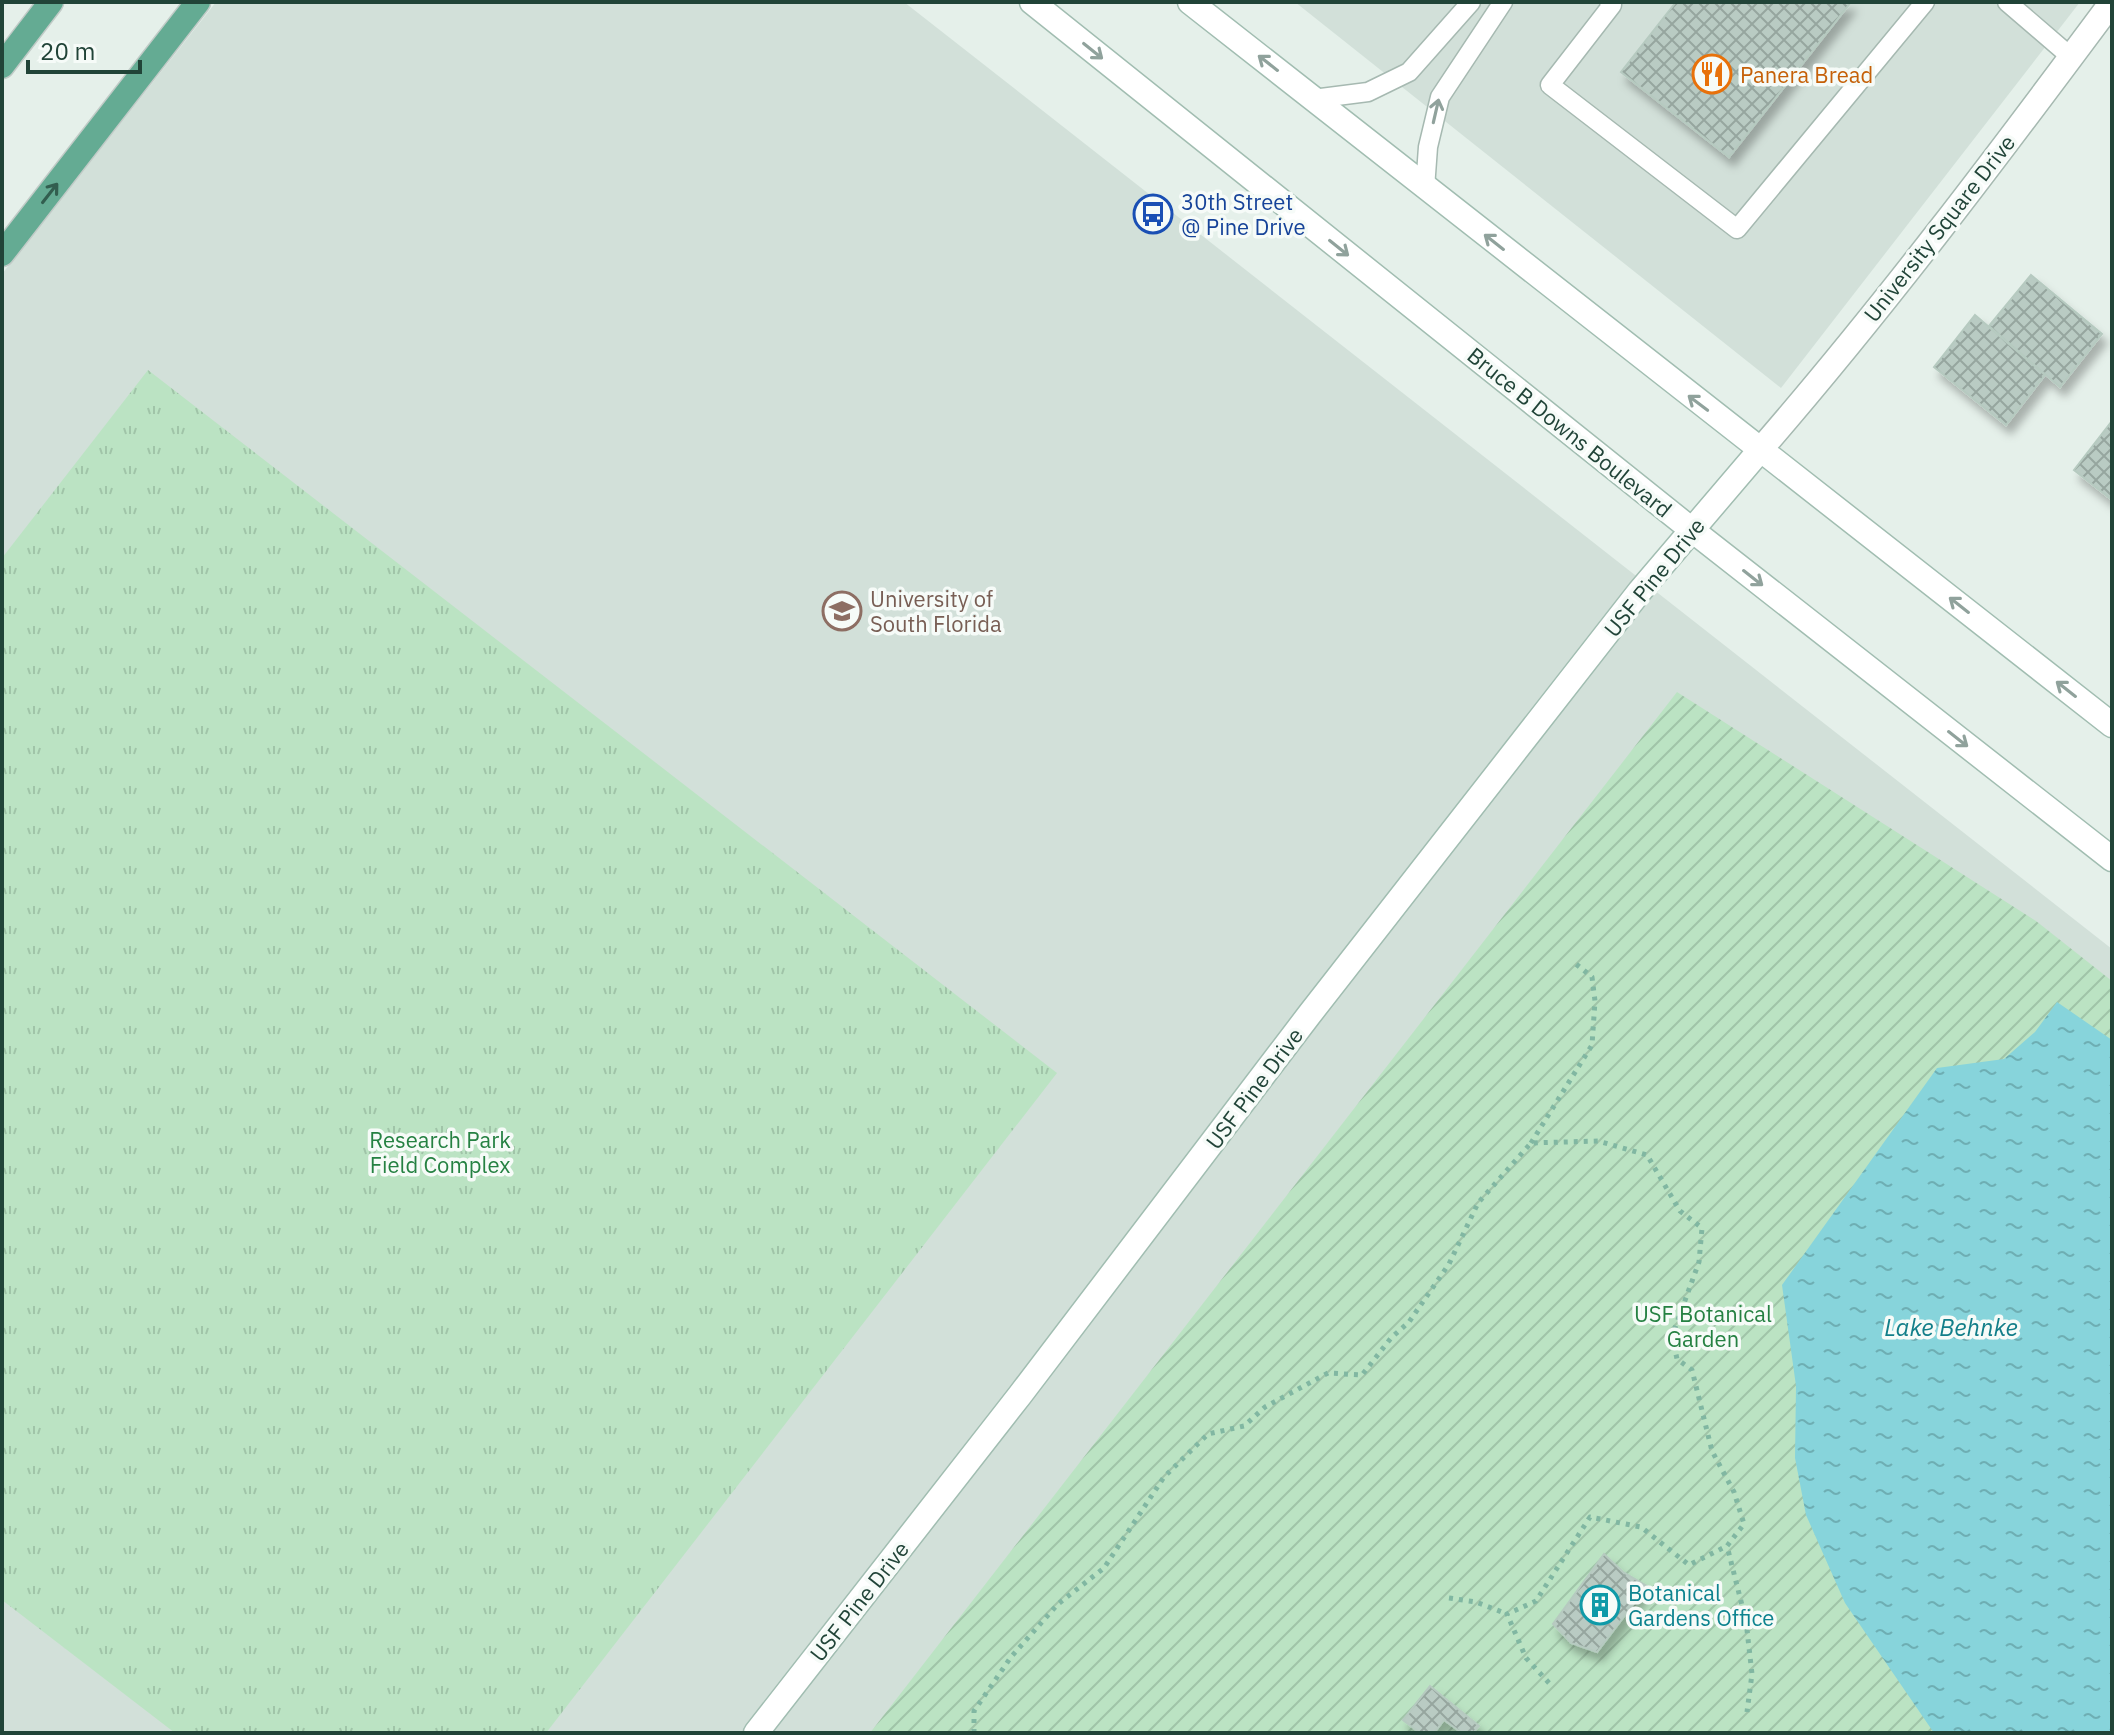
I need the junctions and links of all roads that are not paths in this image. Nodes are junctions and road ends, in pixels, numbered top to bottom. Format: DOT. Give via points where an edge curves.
graph roads {
  1 [pos="51,2"];
  2 [pos="198,2"];
  3 [pos="1032,2"];
  4 [pos="1190,2"];
  5 [pos="1471,2"];
  6 [pos="1503,2"];
  7 [pos="1925,2"];
  8 [pos="2007,2"];
  9 [pos="2112,2"];
  10 [pos="1612,3"];
  11 [pos="2071,57"];
  12 [pos="2,66"];
  13 [pos="1313,99"];
  14 [pos="1425,188"];
  15 [pos="2,254"];
  16 [pos="1761,449"];
  17 [pos="1692,530"];
  18 [pos="2112,725"];
  19 [pos="2112,859"];
  20 [pos="756,1733"];
  1 -- 12 [label="main road"];
  15 -- 2 [label="main road, one-way"];
  3 -- 17 [label="main road, Bruce B Downs Boulevard, one-way"];
  13 -- 4 [label="main road, one-way"];
  5 -- 13 [label="lane" via="1409,72 1368,92"];
  14 -- 6 [label="lane, one-way" via="1440,97"];
  7 -- 10 [label="lane" via="1737,229 1550,85"];
  8 -- 11 [label="lane"];
  9 -- 11 [label="main road, University Square Drive"];
  11 -- 16 [label="main road, University Square Drive"];
  13 -- 14 [label="main road"];
  16 -- 14 [label="main road, one-way"];
  16 -- 17 [label="main road, USF Pine Drive"];
  18 -- 16 [label="main road, one-way"];
  17 -- 19 [label="main road, Bruce B Downs Boulevard, one-way"];
  17 -- 20 [label="main road, USF Pine Drive" via="1309,1015"];
}
